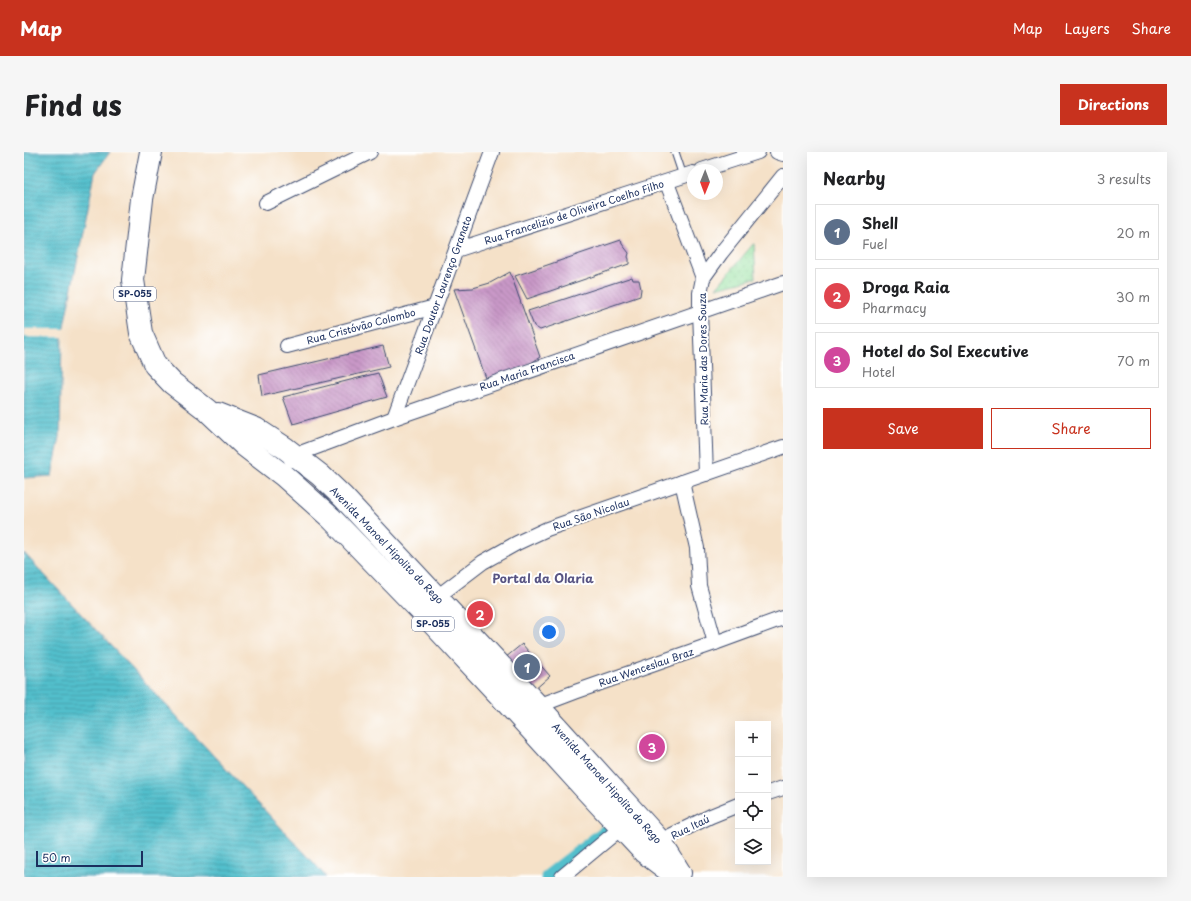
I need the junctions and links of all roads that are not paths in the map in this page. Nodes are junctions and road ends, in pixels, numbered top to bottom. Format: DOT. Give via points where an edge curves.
graph roads {
  1 [pos="151,152"];
  2 [pos="370,152"];
  3 [pos="492,152"];
  4 [pos="675,152"];
  5 [pos="758,152"];
  6 [pos="777,152"];
  7 [pos="783,154"];
  8 [pos="721,164"];
  9 [pos="687,173"];
  10 [pos="687,175"];
  11 [pos="783,176"];
  12 [pos="666,182"];
  13 [pos="266,203"];
  14 [pos="456,250"];
  15 [pos="703,278"];
  16 [pos="783,283"];
  17 [pos="435,307"];
  18 [pos="700,311"];
  19 [pos="287,346"];
  20 [pos="208,410"];
  21 [pos="394,418"];
  22 [pos="783,448"];
  23 [pos="295,455"];
  24 [pos="706,474"];
  25 [pos="284,476"];
  26 [pos="682,482"];
  27 [pos="437,597"];
  28 [pos="783,618"];
  29 [pos="432,623"];
  30 [pos="715,644"];
  31 [pos="507,703"];
  32 [pos="538,706"];
  33 [pos="783,788"];
  34 [pos="771,792"];
  35 [pos="735,806"];
  36 [pos="621,828"];
  37 [pos="652,847"];
  38 [pos="562,877"];
  39 [pos="677,877"];
  40 [pos="682,877"];
  1 -- 20 [label="main road, Avenida Manoel Hipolito do Rego / SP-055" via="142,199 133,280 140,333 155,365 172,383"];
  2 -- 13 [label="street"];
  3 -- 14 [label="street, Rua Doutor Lourenço Granato"];
  4 -- 9 [label="lane"];
  5 -- 8 [label="street"];
  6 -- 7 [label="street"];
  10 -- 12 [label="street, Rua Francelizio de Oliveira Coelho Filho"];
  11 -- 15 [label="street, Rua Maria das Dores Souza"];
  12 -- 14 [label="street, Rua Francelizio de Oliveira Coelho Filho"];
  12 -- 15 [label="street"];
  14 -- 17 [label="street, Rua Doutor Lourenço Granato"];
  15 -- 18 [label="street, Rua Maria das Dores Souza"];
  16 -- 18 [label="street, Rua Maria Francisca"];
  17 -- 19 [label="street, Rua Cristóvão Colombo"];
  17 -- 21 [label="street, Rua Doutor Lourenço Granato"];
  18 -- 21 [label="street, Rua Maria Francisca"];
  18 -- 24 [label="street, Rua Maria das Dores Souza"];
  20 -- 23 [label="main road, Avenida Manoel Hipolito do Rego / SP-055" via="256,428"];
  20 -- 25 [label="main road, Avenida Manoel Hipolito do Rego / SP-055" via="245,446"];
  21 -- 23 [label="street, Rua Maria Francisca"];
  22 -- 24 [label="street, Rua São Nicolau"];
  23 -- 25 [label="street" via="287,465"];
  23 -- 27 [label="main road, Avenida Manoel Hipolito do Rego / SP-055" via="343,497"];
  24 -- 26 [label="street, Rua São Nicolau"];
  25 -- 29 [label="main road, Avenida Manoel Hipolito do Rego / SP-055" via="331,518"];
  26 -- 27 [label="street, Rua São Nicolau" via="547,529 517,543 483,562"];
  26 -- 30 [label="street" via="697,548 699,586"];
  27 -- 29 [label="street"];
  27 -- 32 [label="main road, Avenida Manoel Hipolito do Rego / SP-055"];
  28 -- 30 [label="street, Rua Wenceslau Braz"];
  29 -- 31 [label="main road, Avenida Manoel Hipolito do Rego / SP-055"];
  30 -- 32 [label="street, Rua Wenceslau Braz"];
  31 -- 32 [label="street, Rua Wenceslau Braz" via="523,708"];
  31 -- 36 [label="main road, Avenida Manoel Hipolito do Rego / SP-055"];
  32 -- 37 [label="main road, Avenida Manoel Hipolito do Rego / SP-055"];
  33 -- 34 [label="street"];
  35 -- 37 [label="street, Rua Itaú"];
  36 -- 37 [label="main road, Avenida Manoel Hipolito do Rego / SP-055"];
  36 -- 38 [label="street"];
  37 -- 39 [label="main road, Avenida Manoel Hipolito do Rego / SP-055"];
  37 -- 40 [label="main road, Avenida Manoel Hipolito do Rego / SP-055"];
}
